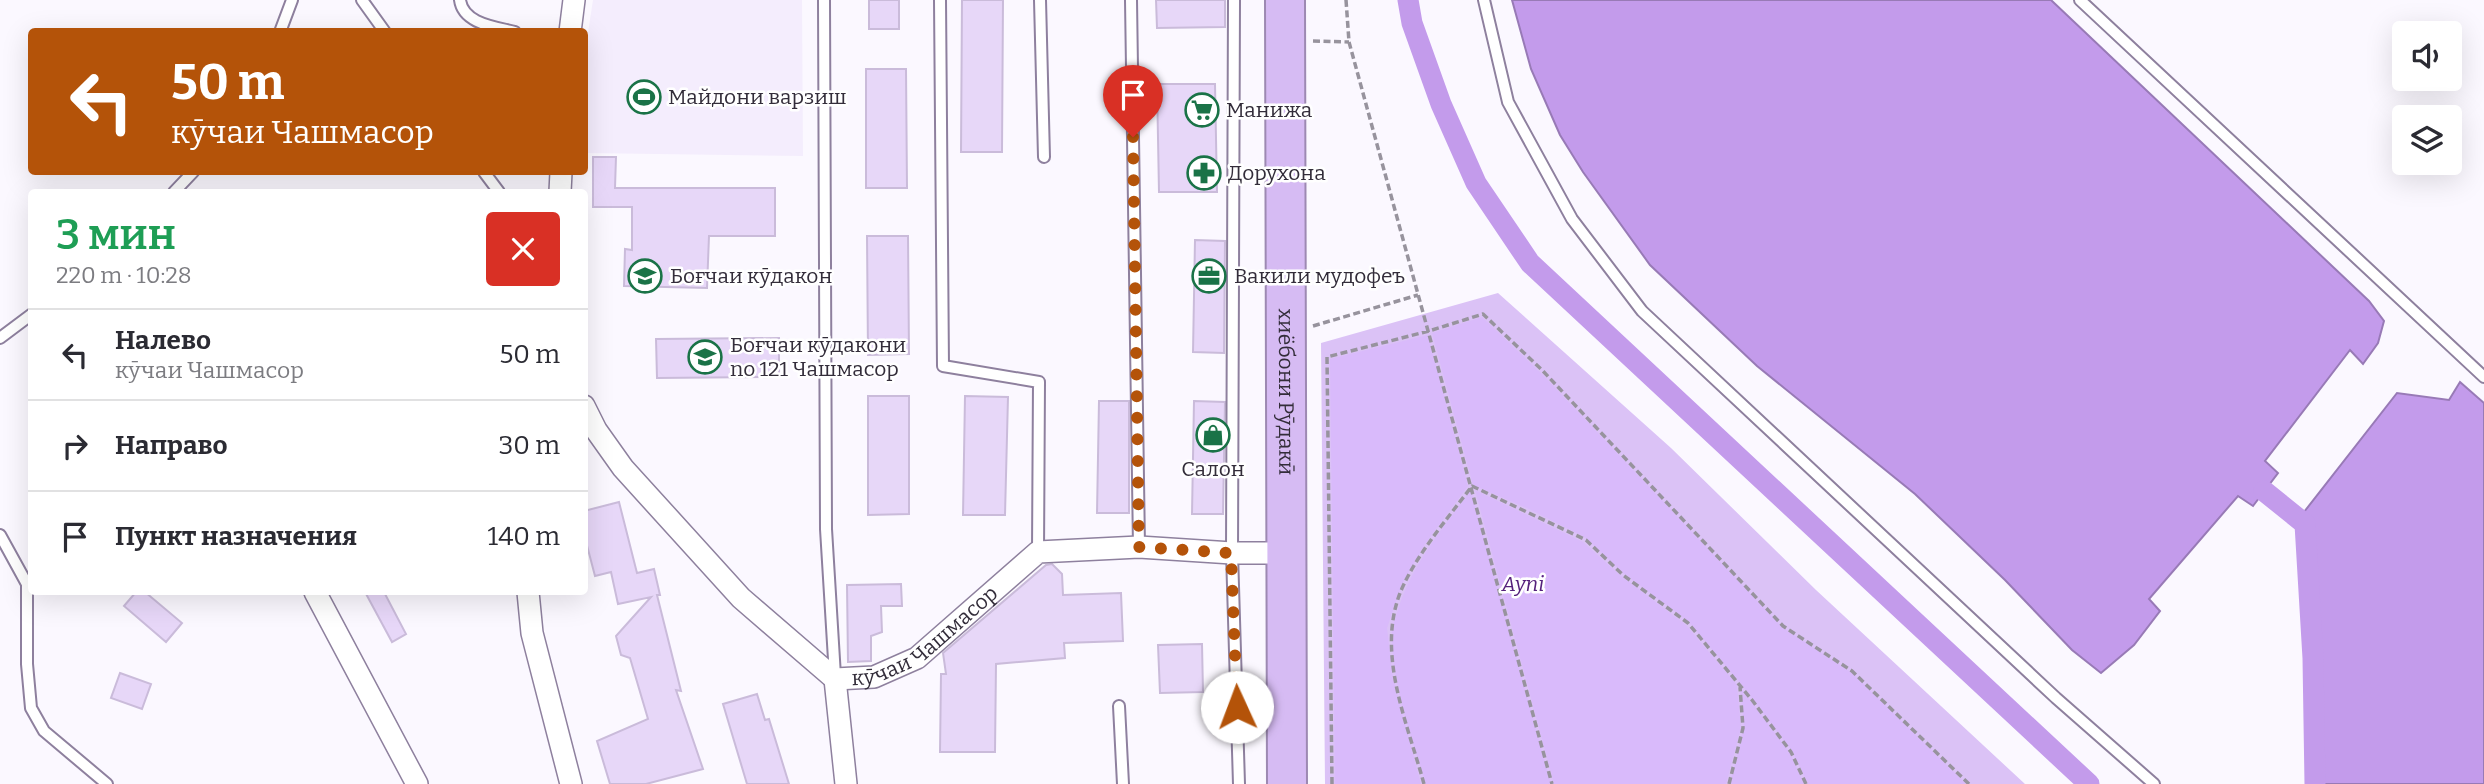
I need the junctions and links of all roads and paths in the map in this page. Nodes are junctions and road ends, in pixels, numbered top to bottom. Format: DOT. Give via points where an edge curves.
graph roads {
  1 [pos="292,0"];
  2 [pos="362,0"];
  3 [pos="460,0"];
  4 [pos="574,0"];
  5 [pos="824,0"];
  6 [pos="940,0"];
  7 [pos="1040,0"];
  8 [pos="1131,0"];
  9 [pos="1234,0"];
  10 [pos="1285,0"];
  11 [pos="1346,0"];
  12 [pos="1484,0"];
  13 [pos="2080,0"];
  14 [pos="282,28"];
  15 [pos="382,28"];
  16 [pos="499,28"];
  17 [pos="570,28"];
  18 [pos="1311,41"];
  19 [pos="1349,42"];
  20 [pos="1044,157"];
  21 [pos="190,175"];
  22 [pos="177,189"];
  23 [pos="1418,295"];
  24 [pos="28,317"];
  25 [pos="1312,327"];
  26 [pos="1429,331"];
  27 [pos="0,338"];
  28 [pos="2484,377"];
  29 [pos="588,414"];
  30 [pos="1472,486"];
  31 [pos="0,534"];
  32 [pos="1139,547"];
  33 [pos="1038,552"];
  34 [pos="1231,553"];
  35 [pos="1286,553"];
  36 [pos="318,595"];
  37 [pos="528,595"];
  38 [pos="835,680"];
  39 [pos="1740,685"];
  40 [pos="1119,706"];
  41 [pos="107,784"];
  42 [pos="417,784"];
  43 [pos="571,784"];
  44 [pos="846,784"];
  45 [pos="1123,784"];
  46 [pos="1239,784"];
  47 [pos="1287,784"];
  48 [pos="1332,784"];
  49 [pos="1424,784"];
  50 [pos="1552,784"];
  51 [pos="1730,784"];
  52 [pos="1806,784"];
  53 [pos="1969,784"];
  54 [pos="2154,784"];
  1 -- 14 [label="lane"];
  2 -- 15 [label="lane"];
  3 -- 16 [label="lane" via="471,18"];
  4 -- 17 [label="street"];
  5 -- 38 [label="lane" via="826,530"];
  6 -- 33 [label="lane" via="943,366 1039,382"];
  7 -- 20 [label="lane"];
  8 -- 32 [label="lane"];
  9 -- 34 [label="lane"];
  10 -- 35 [label="highway, хиёбони Рӯдакӣ"];
  11 -- 19 [label="path"];
  12 -- 54 [label="lane" via="1508,102 1572,219 1642,311"];
  13 -- 28 [label="lane"];
  18 -- 19 [label="path"];
  19 -- 23 [label="path"];
  21 -- 22 [label="lane"];
  23 -- 25 [label="path"];
  23 -- 26 [label="path"];
  24 -- 27 [label="lane"];
  26 -- 30 [label="path"];
  26 -- 48 [label="path" via="1327,357"];
  26 -- 53 [label="path" via="1483,314 1542,370 1783,626 1852,671"];
  29 -- 38 [label="street, кӯчаи Чашмасор" via="623,468 741,598"];
  30 -- 39 [label="path" via="1586,540 1623,575 1688,623"];
  30 -- 49 [label="path" via="1403,586 1391,629 1395,678"];
  30 -- 50 [label="path"];
  31 -- 41 [label="lane" via="27,584 32,708 44,730"];
  32 -- 33 [label="street"];
  32 -- 34 [label="street"];
  33 -- 38 [label="street, кӯчаи Чашмасор" via="917,658 874,677"];
  34 -- 35 [label="street"];
  34 -- 46 [label="lane"];
  35 -- 47 [label="highway, хиёбони Рӯдакӣ"];
  36 -- 42 [label="street"];
  37 -- 43 [label="street" via="531,633"];
  38 -- 44 [label="street"];
  39 -- 51 [label="path" via="1743,728"];
  39 -- 52 [label="path" via="1791,752"];
  40 -- 45 [label="lane"];
}
